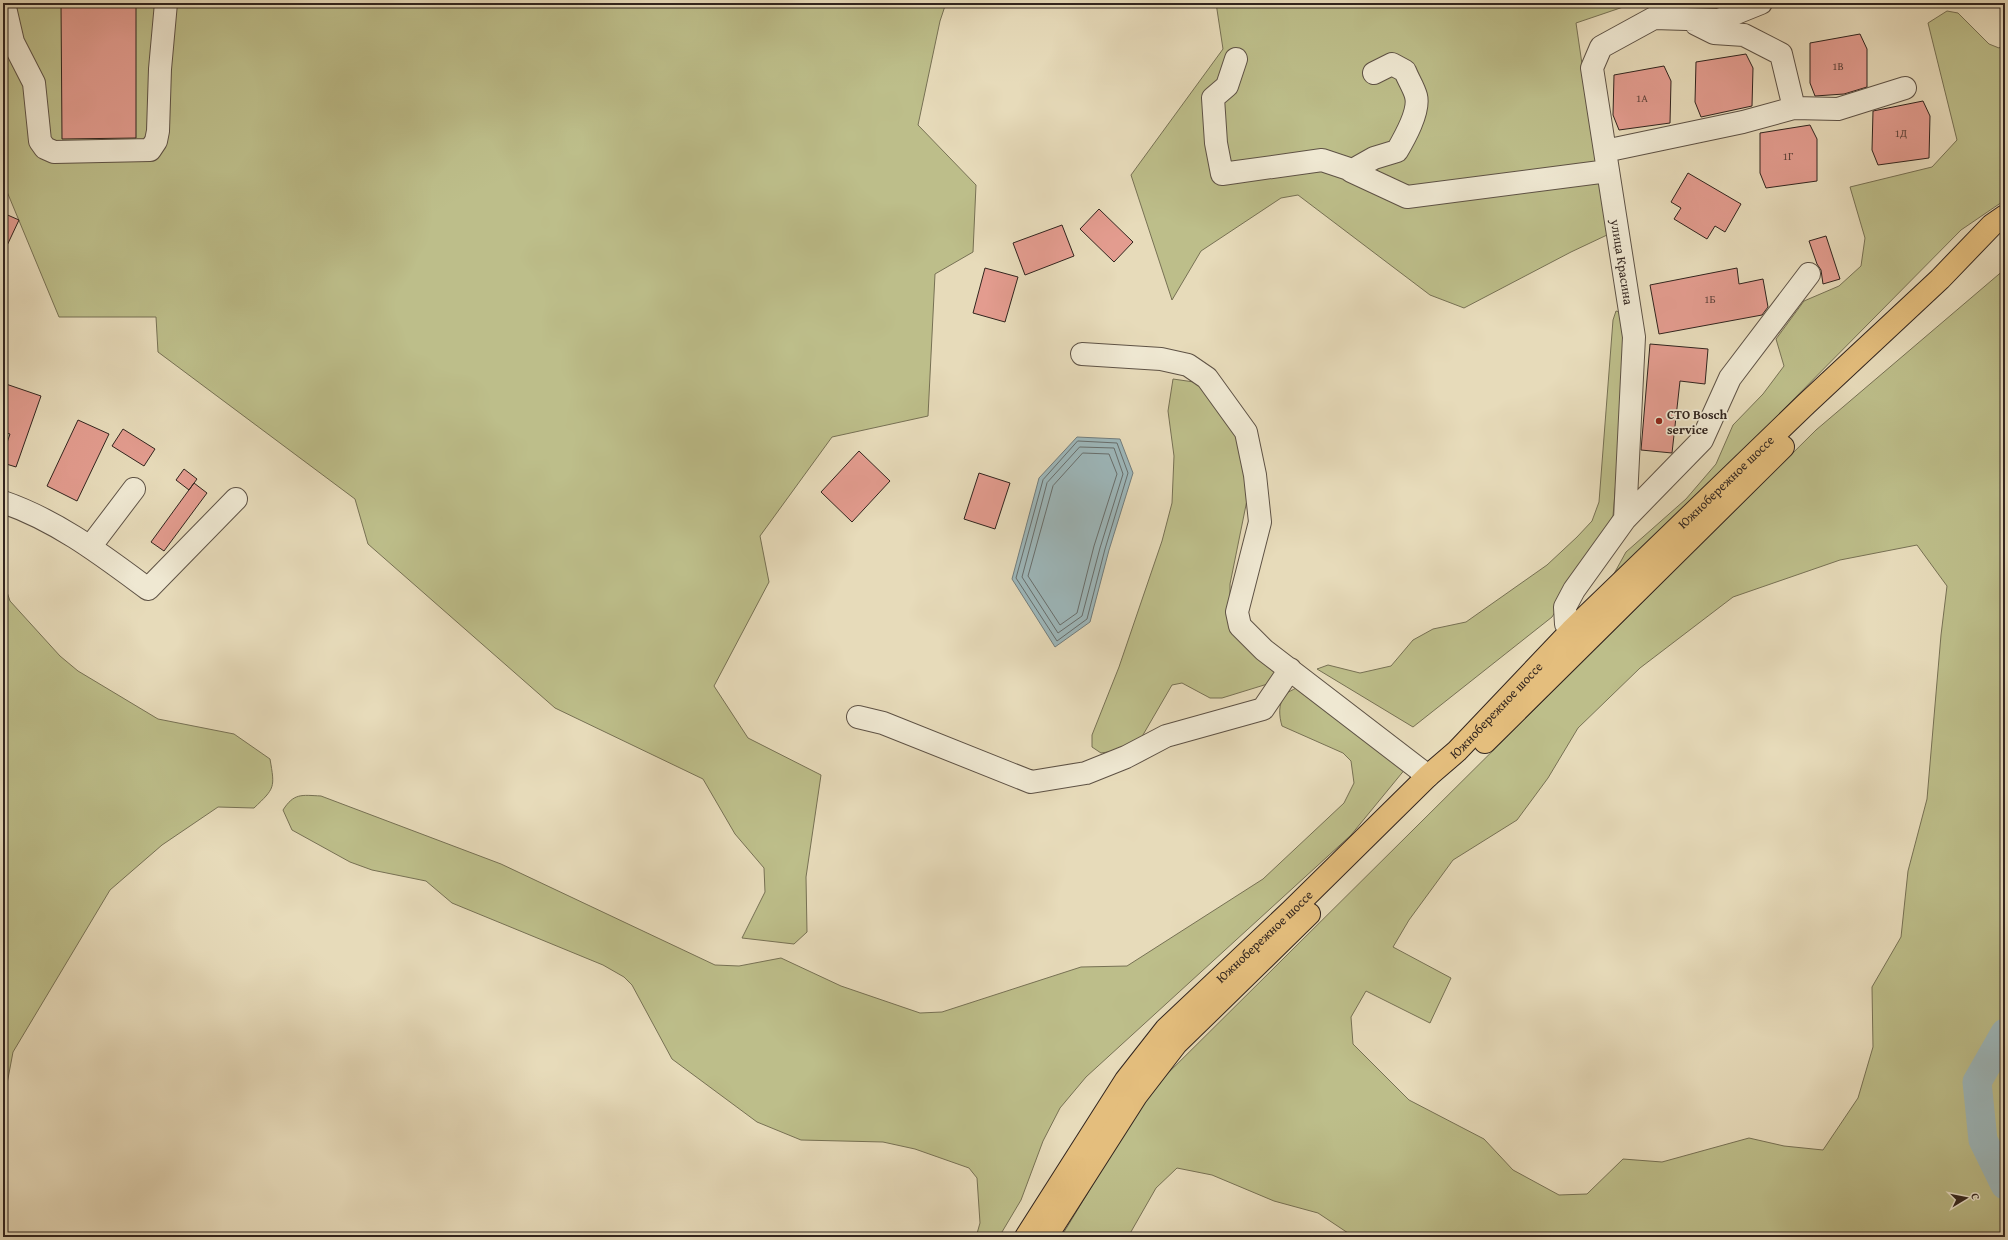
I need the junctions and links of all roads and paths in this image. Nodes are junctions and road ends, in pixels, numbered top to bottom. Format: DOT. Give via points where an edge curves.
graph roads {
  1 [pos="4,3"];
  2 [pos="166,3"];
  3 [pos="1761,3"];
  4 [pos="1686,19"];
  5 [pos="1236,59"];
  6 [pos="1374,72"];
  7 [pos="1904,88"];
  8 [pos="1794,108"];
  9 [pos="1606,161"];
  10 [pos="1352,170"];
  11 [pos="2000,222"];
  12 [pos="1809,274"];
  13 [pos="1082,354"];
  14 [pos="134,489"];
  15 [pos="236,499"];
  16 [pos="3,502"];
  17 [pos="1626,519"];
  18 [pos="90,546"];
  19 [pos="1576,639"];
  20 [pos="1290,669"];
  21 [pos="858,717"];
  22 [pos="1428,776"];
  23 [pos="1295,918"];
  24 [pos="1026,1237"];
  25 [pos="1046,1237"];
  1 -- 2 [label="street" via="13,42 34,83 40,141 45,148 54,152 153,148 158,131"];
  3 -- 4 [label="street, улица Красина" via="1719,20"];
  4 -- 8 [label="street" via="1714,33 1744,35 1781,54"];
  4 -- 9 [label="street, улица Красина" via="1654,18 1601,47 1592,68"];
  5 -- 10 [label="street" via="1228,86 1213,98 1216,143 1222,174 1322,160"];
  6 -- 10 [label="street" via="1392,64 1405,71 1417,98 1415,109 1408,131 1397,151 1374,158"];
  7 -- 8 [label="street" via="1838,109"];
  8 -- 9 [label="street"];
  9 -- 10 [label="street" via="1407,197"];
  9 -- 17 [label="street, улица Красина" via="1634,337"];
  11 -- 19 [label="highway, Южнобережное шоссе" via="1800,410"];
  11 -- 19 [label="highway, Южнобережное шоссе" via="1950,282"];
  12 -- 17 [label="street" via="1730,378 1702,440"];
  13 -- 20 [label="street" via="1161,359 1188,365 1207,378 1246,432 1255,475 1260,522 1237,612 1240,626 1264,650"];
  14 -- 18 [label="street"];
  15 -- 18 [label="street" via="148,589"];
  16 -- 18 [label="street" via="40,516"];
  17 -- 19 [label="street" via="1574,590 1565,607 1566,624"];
  19 -- 22 [label="highway, Южнобережное шоссе"];
  19 -- 23 [label="highway, Южнобережное шоссе"];
  20 -- 21 [label="street" via="1263,709 1166,736 1086,773 1050,780 1031,782 883,723"];
  20 -- 22 [label="street"];
  22 -- 23 [label="highway, Южнобережное шоссе"];
  23 -- 24 [label="highway, Южнобережное шоссе" via="1166,1029 1126,1080"];
  23 -- 25 [label="highway, Южнобережное шоссе" via="1176,1044 1136,1096"];
}
